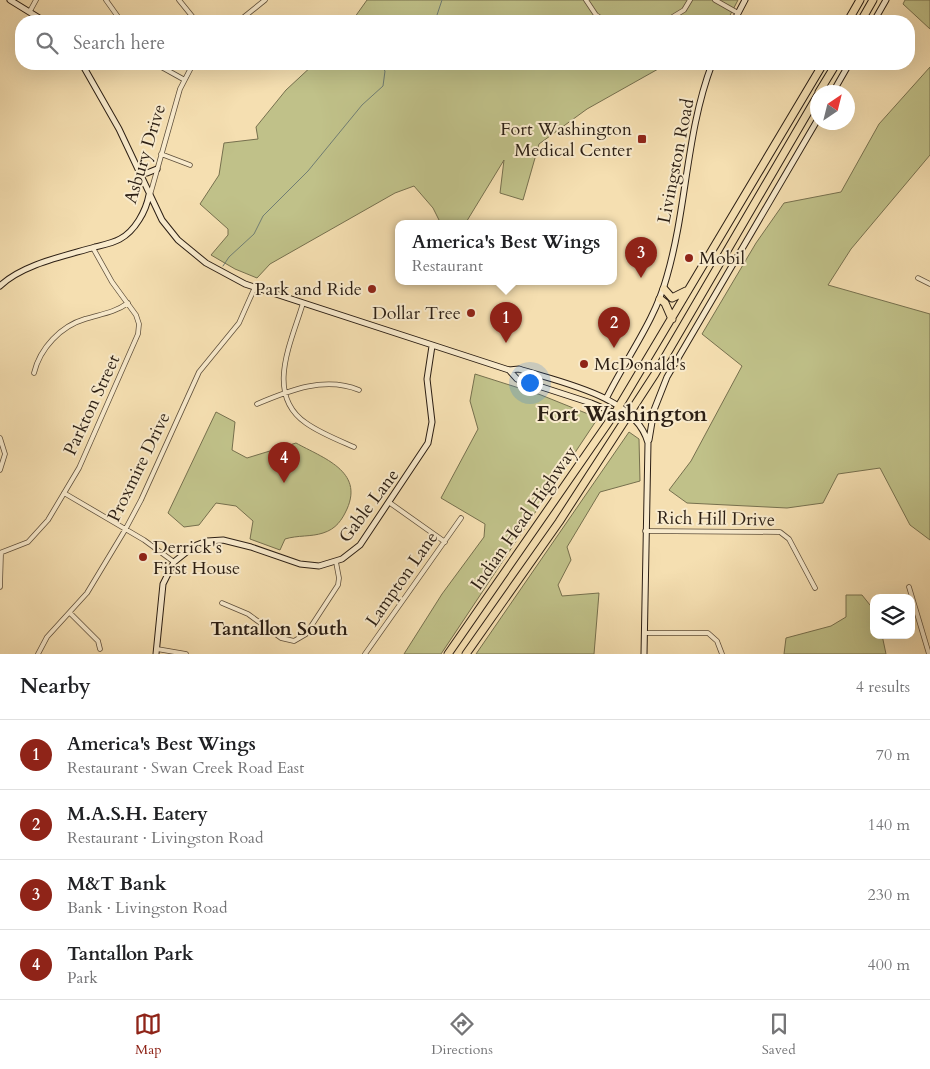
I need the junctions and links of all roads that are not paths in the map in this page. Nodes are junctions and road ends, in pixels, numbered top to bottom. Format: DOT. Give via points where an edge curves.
graph roads {
  1 [pos="10,0"];
  2 [pos="36,0"];
  3 [pos="106,0"];
  4 [pos="180,0"];
  5 [pos="264,0"];
  6 [pos="586,0"];
  7 [pos="690,0"];
  8 [pos="715,0"];
  9 [pos="745,0"];
  10 [pos="860,0"];
  11 [pos="873,0"];
  12 [pos="886,0"];
  13 [pos="30,11"];
  14 [pos="738,13"];
  15 [pos="36,15"];
  16 [pos="117,15"];
  17 [pos="191,15"];
  18 [pos="246,15"];
  19 [pos="596,15"];
  20 [pos="676,15"];
  21 [pos="851,15"];
  22 [pos="864,15"];
  23 [pos="877,15"];
  24 [pos="86,70"];
  25 [pos="167,70"];
  26 [pos="189,70"];
  27 [pos="710,70"];
  28 [pos="820,70"];
  29 [pos="832,70"];
  30 [pos="846,70"];
  31 [pos="183,79"];
  32 [pos="823,85"];
  33 [pos="837,85"];
  34 [pos="810,108"];
  35 [pos="812,130"];
  36 [pos="161,154"];
  37 [pos="190,165"];
  38 [pos="157,169"];
  39 [pos="139,171"];
  40 [pos="150,195"];
  41 [pos="93,248"];
  42 [pos="918,278"];
  43 [pos="930,284"];
  44 [pos="0,286"];
  45 [pos="255,287"];
  46 [pos="664,289"];
  47 [pos="688,290"];
  48 [pos="660,299"];
  49 [pos="128,303"];
  50 [pos="303,303"];
  51 [pos="672,319"];
  52 [pos="432,346"];
  53 [pos="509,370"];
  54 [pos="34,373"];
  55 [pos="359,390"];
  56 [pos="284,393"];
  57 [pos="606,399"];
  58 [pos="257,404"];
  59 [pos="617,410"];
  60 [pos="628,415"];
  61 [pos="0,438"];
  62 [pos="648,443"];
  63 [pos="354,447"];
  64 [pos="0,470"];
  65 [pos="64,492"];
  66 [pos="390,503"];
  67 [pos="461,518"];
  68 [pos="125,530"];
  69 [pos="645,531"];
  70 [pos="445,542"];
  71 [pos="0,553"];
  72 [pos="174,562"];
  73 [pos="336,562"];
  74 [pos="0,587"];
  75 [pos="909,587"];
  76 [pos="815,588"];
  77 [pos="222,603"];
  78 [pos="70,614"];
  79 [pos="644,632"];
  80 [pos="100,649"];
  81 [pos="157,651"];
  82 [pos="38,654"];
  83 [pos="186,654"];
  84 [pos="365,654"];
  85 [pos="448,654"];
  86 [pos="466,654"];
  87 [pos="644,654"];
  88 [pos="722,654"];
  89 [pos="929,654"];
  1 -- 13 [label="main road"];
  2 -- 13 [label="street"];
  3 -- 16 [label="street"];
  4 -- 17 [label="street"];
  5 -- 18 [label="street"];
  6 -- 19 [label="street"];
  7 -- 20 [label="street" via="684,10"];
  8 -- 14 [label="street"];
  9 -- 14 [label="main road"];
  10 -- 21 [label="highway"];
  11 -- 22 [label="highway"];
  12 -- 23 [label="main road"];
  13 -- 15 [label="main road"];
  24 -- 39 [label="main road"];
  25 -- 31 [label="street"];
  26 -- 31 [label="street, Asbury Drive"];
  27 -- 46 [label="main road, Livingston Road" via="700,102"];
  28 -- 47 [label="highway, Indian Head Highway"];
  29 -- 32 [label="highway, Indian Head Highway"];
  30 -- 33 [label="main road"];
  31 -- 36 [label="street, Asbury Drive"];
  34 -- 60 [label="highway, Indian Head Highway"];
  35 -- 62 [label="main road" via="667,377 654,410"];
  36 -- 37 [label="street"];
  36 -- 38 [label="street, Asbury Drive"];
  38 -- 39 [label="main road" via="147,173"];
  38 -- 40 [label="street, Asbury Drive"];
  39 -- 40 [label="main road"];
  40 -- 41 [label="main road, Asbury Drive" via="121,239"];
  40 -- 45 [label="main road" via="166,226 190,250 220,272"];
  41 -- 44 [label="main road, Asbury Drive" via="27,270"];
  41 -- 49 [label="street, Parkton Street"];
  42 -- 43 [label="street"];
  45 -- 50 [label="main road"];
  45 -- 68 [label="street, Proxmire Drive" via="238,323 199,372"];
  46 -- 47 [label="highway" via="672,298"];
  46 -- 48 [label="main road, Livingston Road"];
  47 -- 51 [label="highway, Indian Head Highway"];
  48 -- 51 [label="highway"];
  48 -- 57 [label="main road, Livingston Road"];
  49 -- 54 [label="street" via="110,314 82,320 64,329 44,350"];
  49 -- 65 [label="street, Parkton Street" via="139,324 136,343 91,442"];
  50 -- 52 [label="main road"];
  50 -- 56 [label="street" via="283,370"];
  51 -- 59 [label="highway, Indian Head Highway"];
  52 -- 53 [label="main road"];
  52 -- 66 [label="main road, Gable Lane" via="427,379 431,436"];
  53 -- 57 [label="main road" via="519,369"];
  53 -- 59 [label="main road" via="517,380"];
  55 -- 56 [label="street" via="326,384"];
  56 -- 58 [label="street"];
  56 -- 63 [label="street" via="306,423"];
  57 -- 59 [label="main road"];
  59 -- 60 [label="main road"];
  59 -- 85 [label="highway, Indian Head Highway"];
  60 -- 62 [label="main road" via="641,425"];
  60 -- 86 [label="highway, Indian Head Highway" via="559,522"];
  61 -- 64 [label="street" via="5,454"];
  62 -- 69 [label="main road"];
  65 -- 68 [label="street"];
  65 -- 71 [label="street, Parkton Street" via="34,537 22,546"];
  66 -- 70 [label="street"];
  66 -- 73 [label="main road, Gable Lane" via="360,545"];
  67 -- 70 [label="street, Lampton Lane"];
  68 -- 72 [label="street"];
  68 -- 78 [label="street, Proxmire Drive"];
  69 -- 76 [label="street, Rich Hill Drive" via="780,532 789,539"];
  69 -- 79 [label="main road"];
  70 -- 84 [label="street, Lampton Lane"];
  71 -- 74 [label="street"];
  72 -- 73 [label="main road, Gable Lane" via="194,546 216,540 241,543 305,565"];
  72 -- 81 [label="main road, Gable Lane" via="163,584"];
  73 -- 77 [label="street" via="340,578 338,586 306,634 298,640 281,638 248,614"];
  75 -- 89 [label="street"];
  78 -- 80 [label="street" via="98,641"];
  78 -- 82 [label="street, Proxmire Drive" via="47,638"];
  79 -- 87 [label="main road"];
  79 -- 88 [label="street" via="708,634 717,641"];
  81 -- 83 [label="street"];
}
